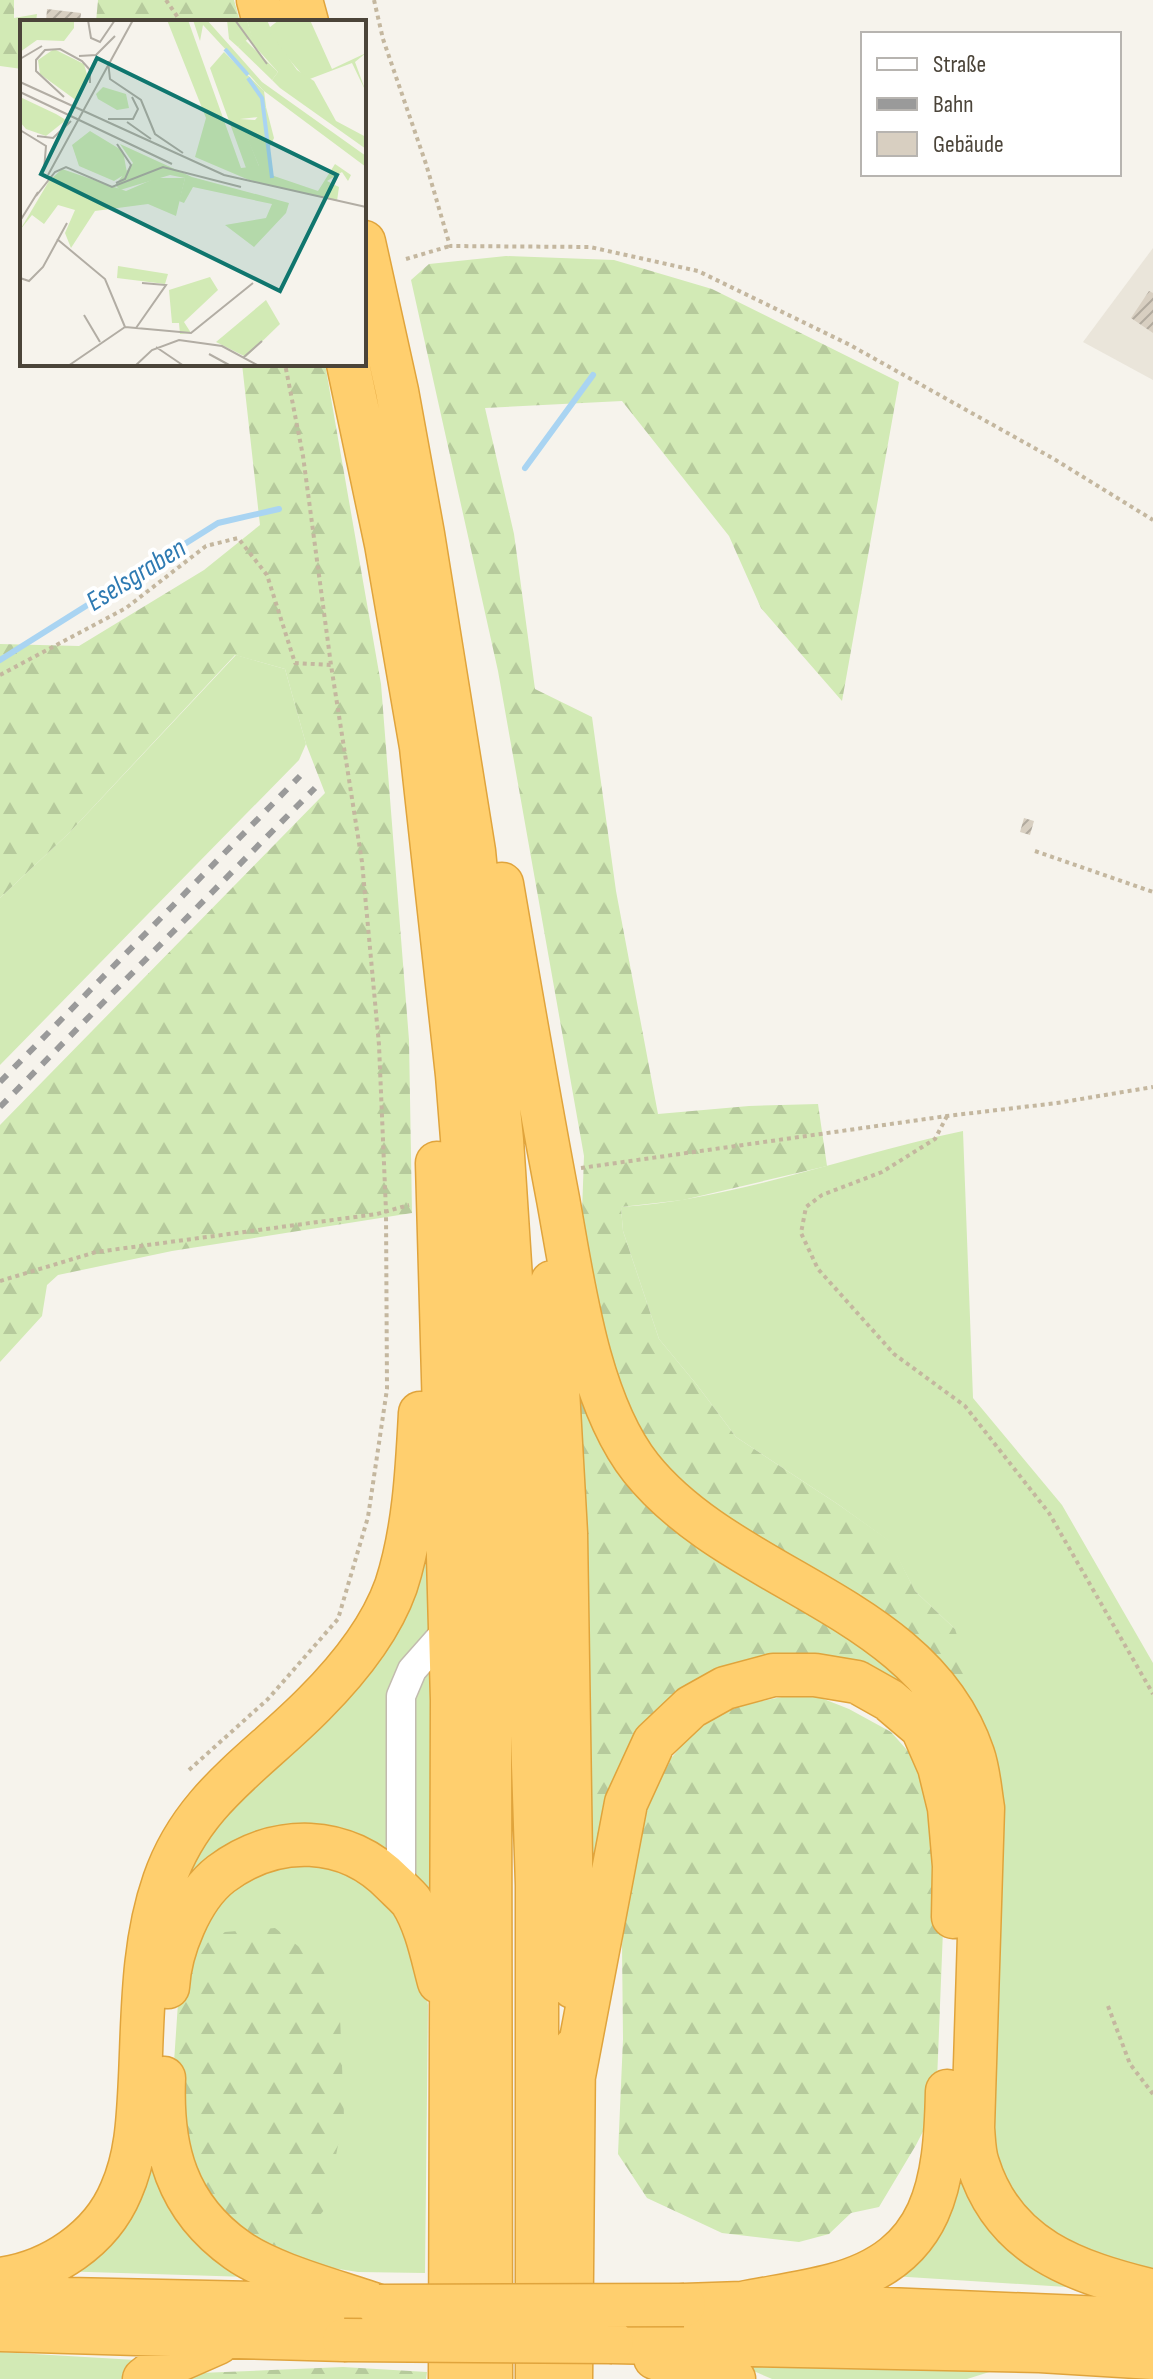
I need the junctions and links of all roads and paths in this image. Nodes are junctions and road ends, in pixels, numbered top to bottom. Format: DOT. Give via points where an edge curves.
graph roads {
  1 [pos="166,0"];
  2 [pos="258,0"];
  3 [pos="301,0"];
  4 [pos="374,0"];
  5 [pos="180,20"];
  6 [pos="263,20"];
  7 [pos="306,20"];
  8 [pos="450,246"];
  9 [pos="366,251"];
  10 [pos="406,259"];
  11 [pos="285,366"];
  12 [pos="349,366"];
  13 [pos="1153,520"];
  14 [pos="405,539"];
  15 [pos="331,665"];
  16 [pos="0,675"];
  17 [pos="1035,851"];
  18 [pos="1153,892"];
  19 [pos="1153,1087"];
  20 [pos="538,1097"];
  21 [pos="947,1116"];
  22 [pos="578,1168"];
  23 [pos="386,1211"];
  24 [pos="425,1211"];
  25 [pos="0,1281"];
  26 [pos="450,1627"];
  27 [pos="1153,1694"];
  28 [pos="189,1770"];
  29 [pos="401,1891"];
  30 [pos="1108,2006"];
  31 [pos="452,2075"];
  32 [pos="574,2076"];
  33 [pos="1153,2094"];
  34 [pos="0,2279"];
  35 [pos="1153,2291"];
  36 [pos="0,2294"];
  37 [pos="742,2303"];
  38 [pos="354,2311"];
  39 [pos="1153,2320"];
  40 [pos="0,2330"];
  41 [pos="230,2338"];
  42 [pos="681,2338"];
  43 [pos="1153,2360"];
  44 [pos="144,2379"];
  45 [pos="450,2379"];
  46 [pos="491,2379"];
  47 [pos="537,2379"];
  48 [pos="571,2379"];
  49 [pos="734,2379"];
  50 [pos="994,2379"];
  1 -- 5 [label="path"];
  2 -- 6 [label="highway"];
  3 -- 7 [label="highway"];
  4 -- 8 [label="path"];
  8 -- 10 [label="path"];
  8 -- 13 [label="path" via="590,247 698,271 864,353"];
  9 -- 14 [label="highway" via="397,391"];
  11 -- 15 [label="path"];
  12 -- 14 [label="highway"];
  14 -- 20 [label="highway" via="474,717"];
  14 -- 24 [label="highway" via="389,624 429,1001"];
  14 -- 46 [label="highway" via="474,1290 486,1499"];
  14 -- 47 [label="highway" via="474,851 502,1140 523,1463 537,1885"];
  15 -- 16 [label="path" via="295,663 267,575 238,538 206,546 126,608"];
  15 -- 23 [label="path" via="362,862 379,1045"];
  17 -- 18 [label="path"];
  19 -- 21 [label="path"];
  20 -- 32 [label="highway" via="566,1533"];
  20 -- 35 [label="highway" via="576,1299 595,1370 617,1428 640,1467 710,1531 898,1649 929,1678 956,1716 974,1755 983,1808 983,1852 973,2128 977,2164 994,2200 1017,2229 1049,2255 1080,2271"];
  21 -- 22 [label="path"];
  21 -- 27 [label="path" via="935,1139 882,1172 822,1195 806,1207 801,1233 818,1269 894,1354 965,1406 1049,1513"];
  23 -- 24 [label="path"];
  23 -- 25 [label="path" via="96,1252"];
  23 -- 28 [label="path" via="387,1389 368,1517 338,1619 268,1699"];
  24 -- 26 [label="highway"];
  24 -- 34 [label="highway" via="430,1287 418,1458 395,1586 359,1652 313,1706 206,1805 169,1865 150,1933 132,2161 107,2218 60,2259 22,2276"];
  26 -- 29 [label="lane" via="412,1670 401,1696"];
  26 -- 31 [label="highway"];
  29 -- 31 [label="highway" via="430,1947"];
  29 -- 38 [label="highway" via="352,1853 319,1844 251,1856 219,1875 196,1905 177,1938 169,1973 162,2111 167,2149 180,2186 203,2218 237,2250"];
  30 -- 33 [label="path" via="1130,2064"];
  31 -- 45 [label="highway"];
  32 -- 37 [label="highway" via="626,1803 654,1742 691,1707 725,1688 773,1675 857,1682 922,1728 943,1781 954,1866 946,2150 937,2189 911,2241 886,2263 835,2285"];
  32 -- 48 [label="highway"];
  36 -- 38 [label="highway"];
  37 -- 39 [label="highway"];
  37 -- 42 [label="highway"];
  38 -- 41 [label="highway"];
  38 -- 42 [label="highway, bridge"];
  38 -- 42 [label="highway, bridge" via="612,2342"];
  40 -- 41 [label="highway"];
  41 -- 44 [label="highway"];
  42 -- 43 [label="highway"];
  42 -- 49 [label="highway"];
  43 -- 50 [label="highway" via="1032,2367"];
}
